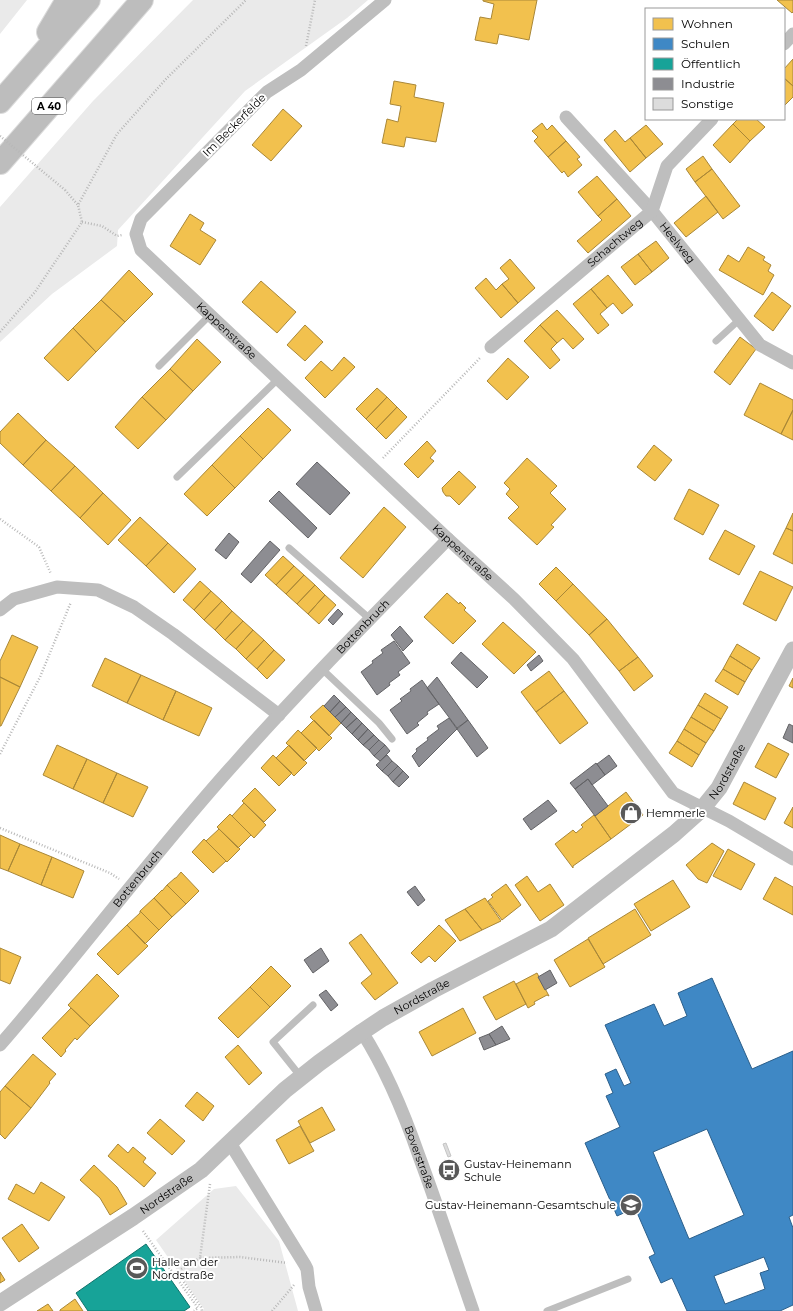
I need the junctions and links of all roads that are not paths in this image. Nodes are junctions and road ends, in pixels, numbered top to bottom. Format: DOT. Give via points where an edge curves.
graph roads {
  1 [pos="67,0"];
  2 [pos="89,0"];
  3 [pos="142,0"];
  4 [pos="154,0"];
  5 [pos="385,0"];
  6 [pos="793,34"];
  7 [pos="785,43"];
  8 [pos="99,49"];
  9 [pos="18,81"];
  10 [pos="0,102"];
  11 [pos="566,117"];
  12 [pos="711,120"];
  13 [pos="0,163"];
  14 [pos="652,211"];
  15 [pos="136,234"];
  16 [pos="210,315"];
  17 [pos="739,320"];
  18 [pos="716,341"];
  19 [pos="491,347"];
  20 [pos="793,363"];
  21 [pos="159,366"];
  22 [pos="278,379"];
  23 [pos="177,477"];
  24 [pos="448,539"];
  25 [pos="289,548"];
  26 [pos="0,610"];
  27 [pos="370,619"];
  28 [pos="793,650"];
  29 [pos="322,669"];
  30 [pos="279,715"];
  31 [pos="392,739"];
  32 [pos="702,808"];
  33 [pos="793,859"];
  34 [pos="313,1005"];
  35 [pos="362,1032"];
  36 [pos="0,1045"];
  37 [pos="301,1077"];
  38 [pos="230,1143"];
  39 [pos="628,1279"];
  40 [pos="0,1304"];
  41 [pos="316,1311"];
  42 [pos="472,1311"];
  43 [pos="547,1311"];
  1 -- 9 [label="highway"];
  2 -- 9 [label="highway"];
  3 -- 8 [label="highway, A 40"];
  4 -- 8 [label="highway"];
  5 -- 15 [label="street, Im Beckerfelde" via="301,70 267,92 141,219"];
  6 -- 7 [label="street"];
  8 -- 13 [label="highway, A 40"];
  9 -- 10 [label="highway"];
  11 -- 14 [label="street, Heelweg"];
  12 -- 14 [label="street, Schachtweg" via="667,166"];
  14 -- 17 [label="street, Heelweg"];
  14 -- 19 [label="street, Schachtweg"];
  15 -- 16 [label="street, Kappenstraße" via="141,250"];
  16 -- 21 [label="lane"];
  16 -- 22 [label="street, Kappenstraße"];
  17 -- 18 [label="lane"];
  17 -- 20 [label="street, Heelweg" via="760,345"];
  22 -- 23 [label="lane"];
  22 -- 24 [label="street, Kappenstraße"];
  24 -- 27 [label="street, Bottenbruch"];
  24 -- 32 [label="street, Kappenstraße" via="514,599 573,659 673,793"];
  25 -- 27 [label="lane"];
  26 -- 30 [label="street" via="14,599 57,587 98,590 134,607"];
  27 -- 29 [label="street, Bottenbruch"];
  28 -- 32 [label="street, Nordstraße" via="719,788"];
  29 -- 30 [label="street, Bottenbruch"];
  29 -- 31 [label="lane" via="379,723"];
  30 -- 36 [label="street, Bottenbruch" via="234,763 130,886"];
  32 -- 33 [label="street, Kappenstraße"];
  32 -- 35 [label="street, Nordstraße" via="674,834 551,929 433,990"];
  34 -- 37 [label="lane" via="273,1042"];
  35 -- 37 [label="street, Nordstraße"];
  35 -- 42 [label="street, Boverstraße" via="376,1054 401,1107 431,1186"];
  37 -- 38 [label="street, Nordstraße"];
  38 -- 40 [label="street, Nordstraße" via="201,1170 133,1218"];
  38 -- 41 [label="street" via="306,1267"];
  39 -- 43 [label="lane"];
}
